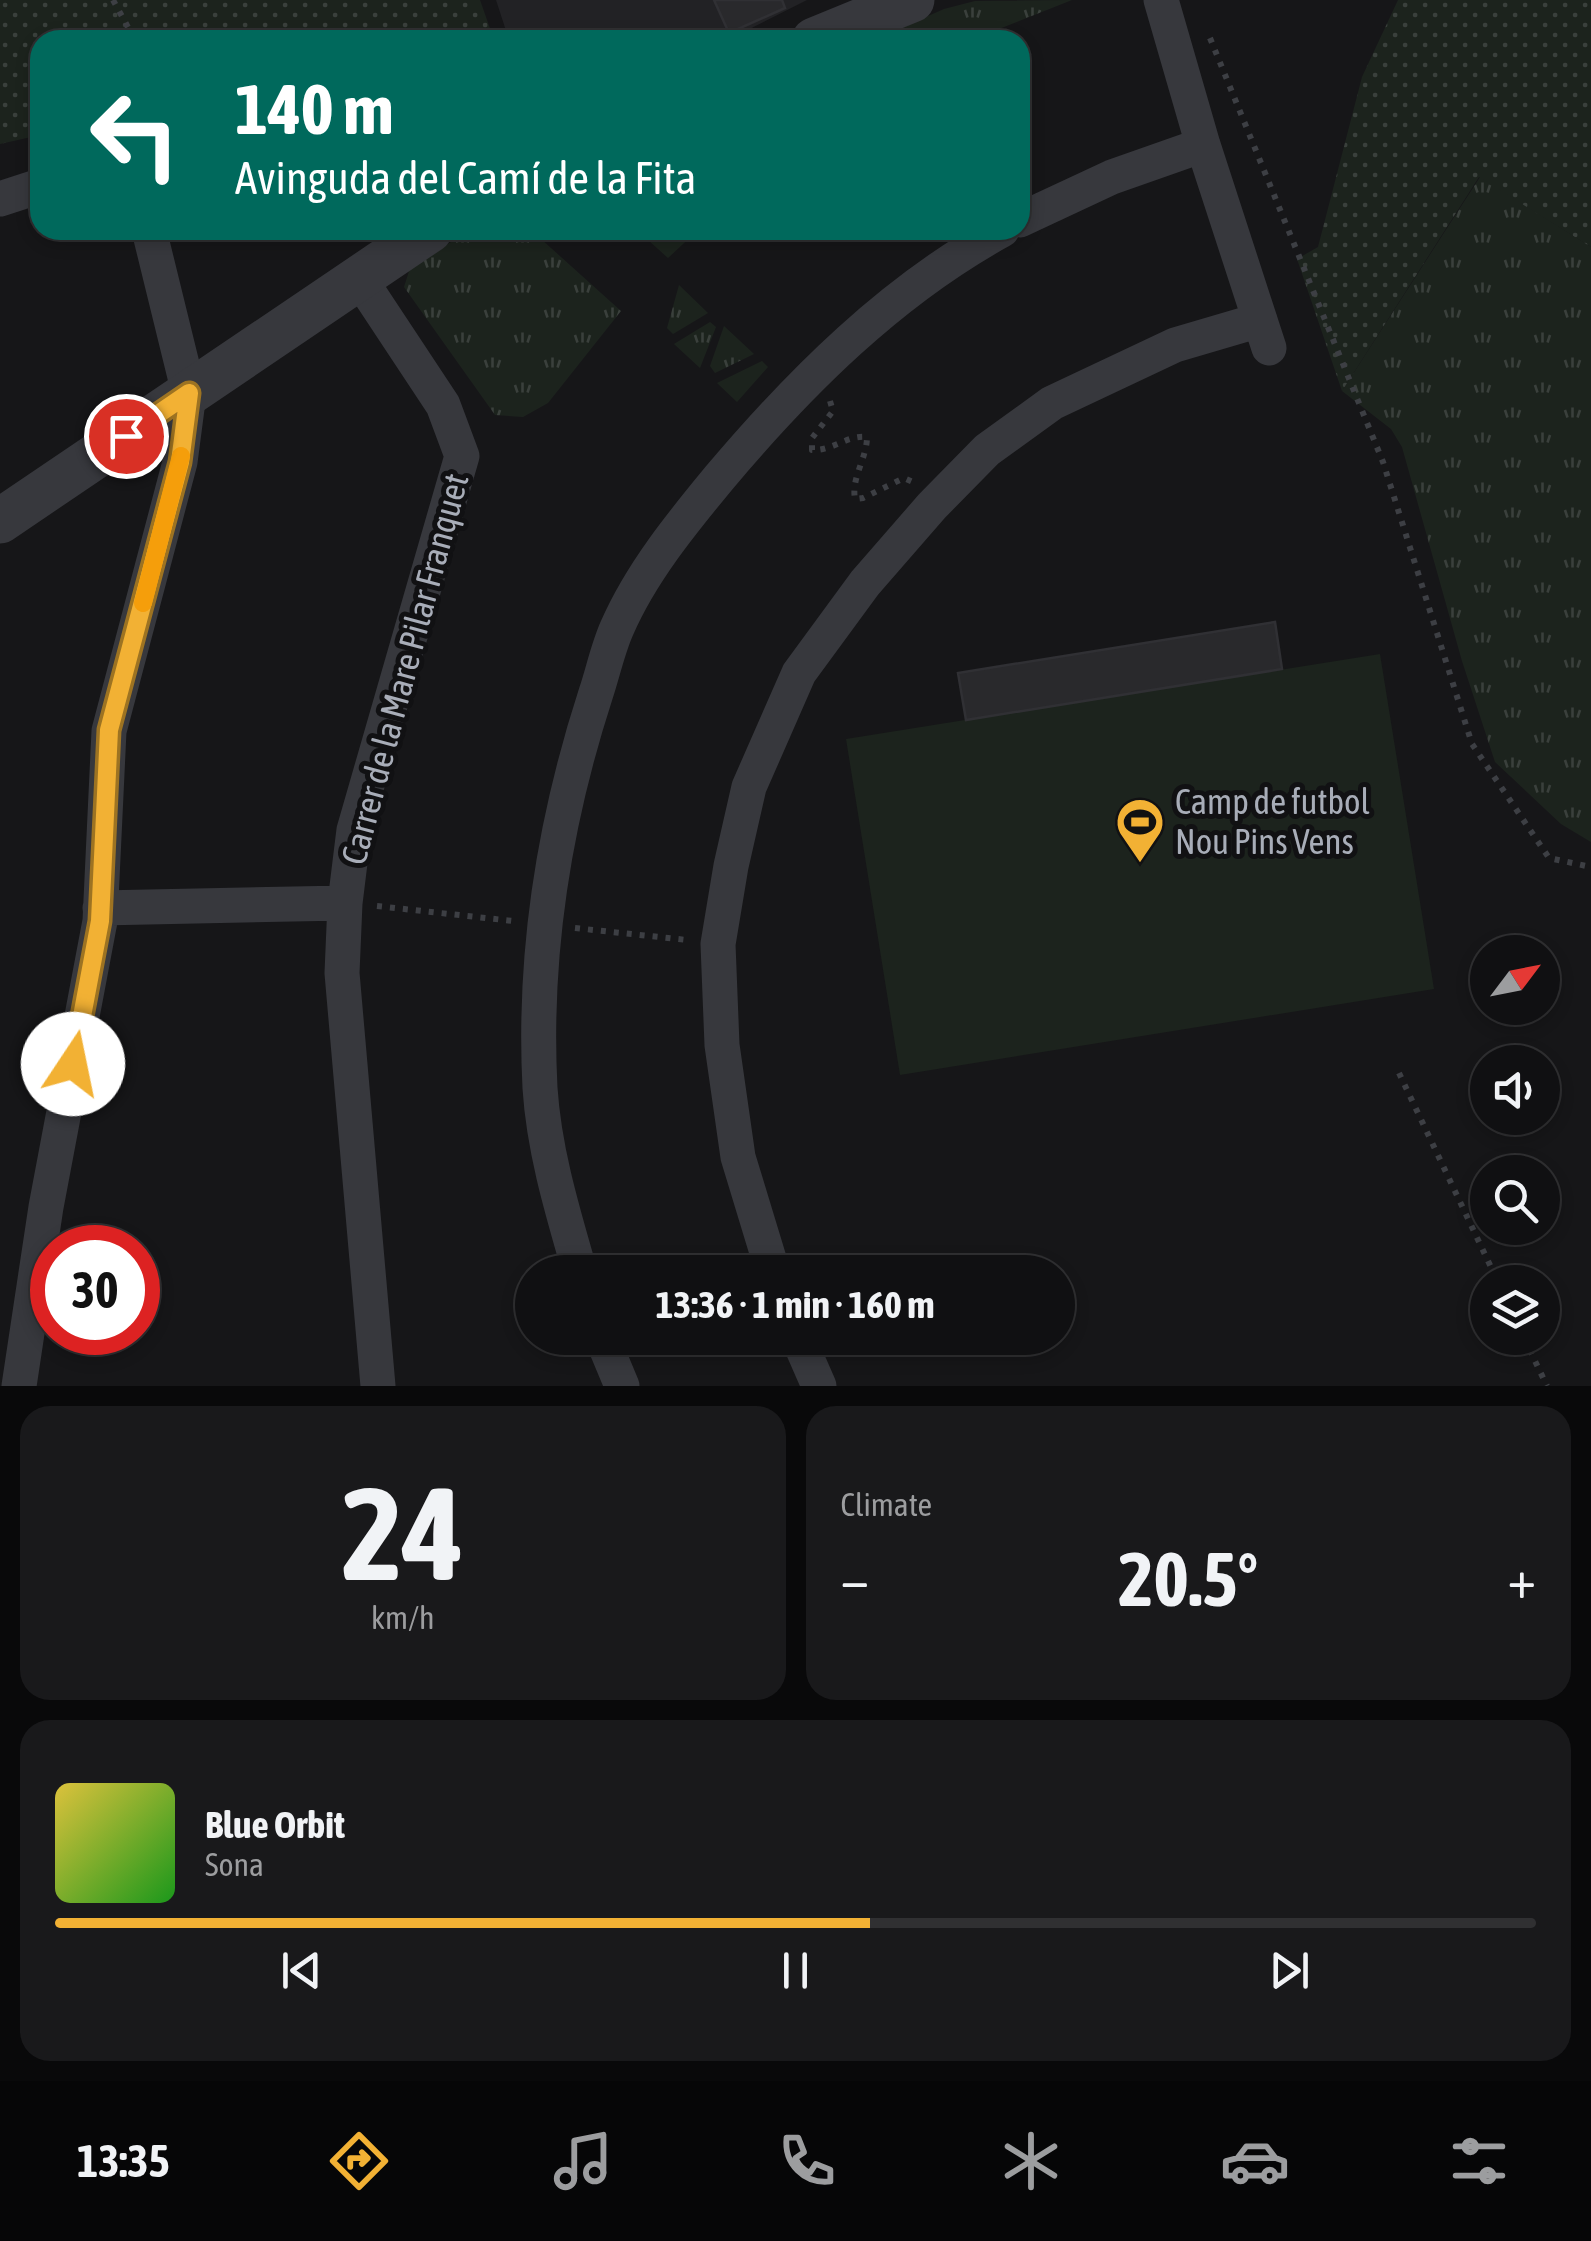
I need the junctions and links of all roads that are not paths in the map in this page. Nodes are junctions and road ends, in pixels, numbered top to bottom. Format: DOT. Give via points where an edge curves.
graph roads {
  1 [pos="912,0"];
  2 [pos="1162,0"];
  3 [pos="838,30"];
  4 [pos="1203,146"];
  5 [pos="30,189"];
  6 [pos="0,199"];
  7 [pos="1030,215"];
  8 [pos="152,240"];
  9 [pos="415,240"];
  10 [pos="983,240"];
  11 [pos="359,278"];
  12 [pos="189,393"];
  13 [pos="0,522"];
  14 [pos="346,903"];
  15 [pos="100,908"];
  16 [pos="575,1255"];
  17 [pos="769,1255"];
  18 [pos="609,1355"];
  19 [pos="805,1355"];
  20 [pos="18,1386"];
  21 [pos="378,1386"];
  22 [pos="622,1386"];
  23 [pos="819,1386"];
  1 -- 3 [label="street"];
  2 -- 4 [label="street"];
  4 -- 7 [label="street" via="1112,177"];
  4 -- 17 [label="street" via="1264,334 1175,346 1052,403 988,450 865,583 798,672 749,788 718,944 722,1045 738,1157"];
  5 -- 6 [label="street"];
  8 -- 12 [label="street"];
  9 -- 11 [label="street"];
  10 -- 16 [label="street" via="806,380 673,533 618,627 572,768 544,924 540,1089 556,1190"];
  11 -- 12 [label="street"];
  11 -- 14 [label="street, Carrer de la Mare Pilar Franquet" via="443,405 462,456 354,830"];
  12 -- 13 [label="street"];
  12 -- 15 [label="street" via="180,462 109,730"];
  14 -- 15 [label="street"];
  14 -- 21 [label="street, Carrer de la Mare Pilar Franquet" via="342,973"];
  15 -- 20 [label="street"];
  18 -- 22 [label="street"];
  19 -- 23 [label="street"];
}
